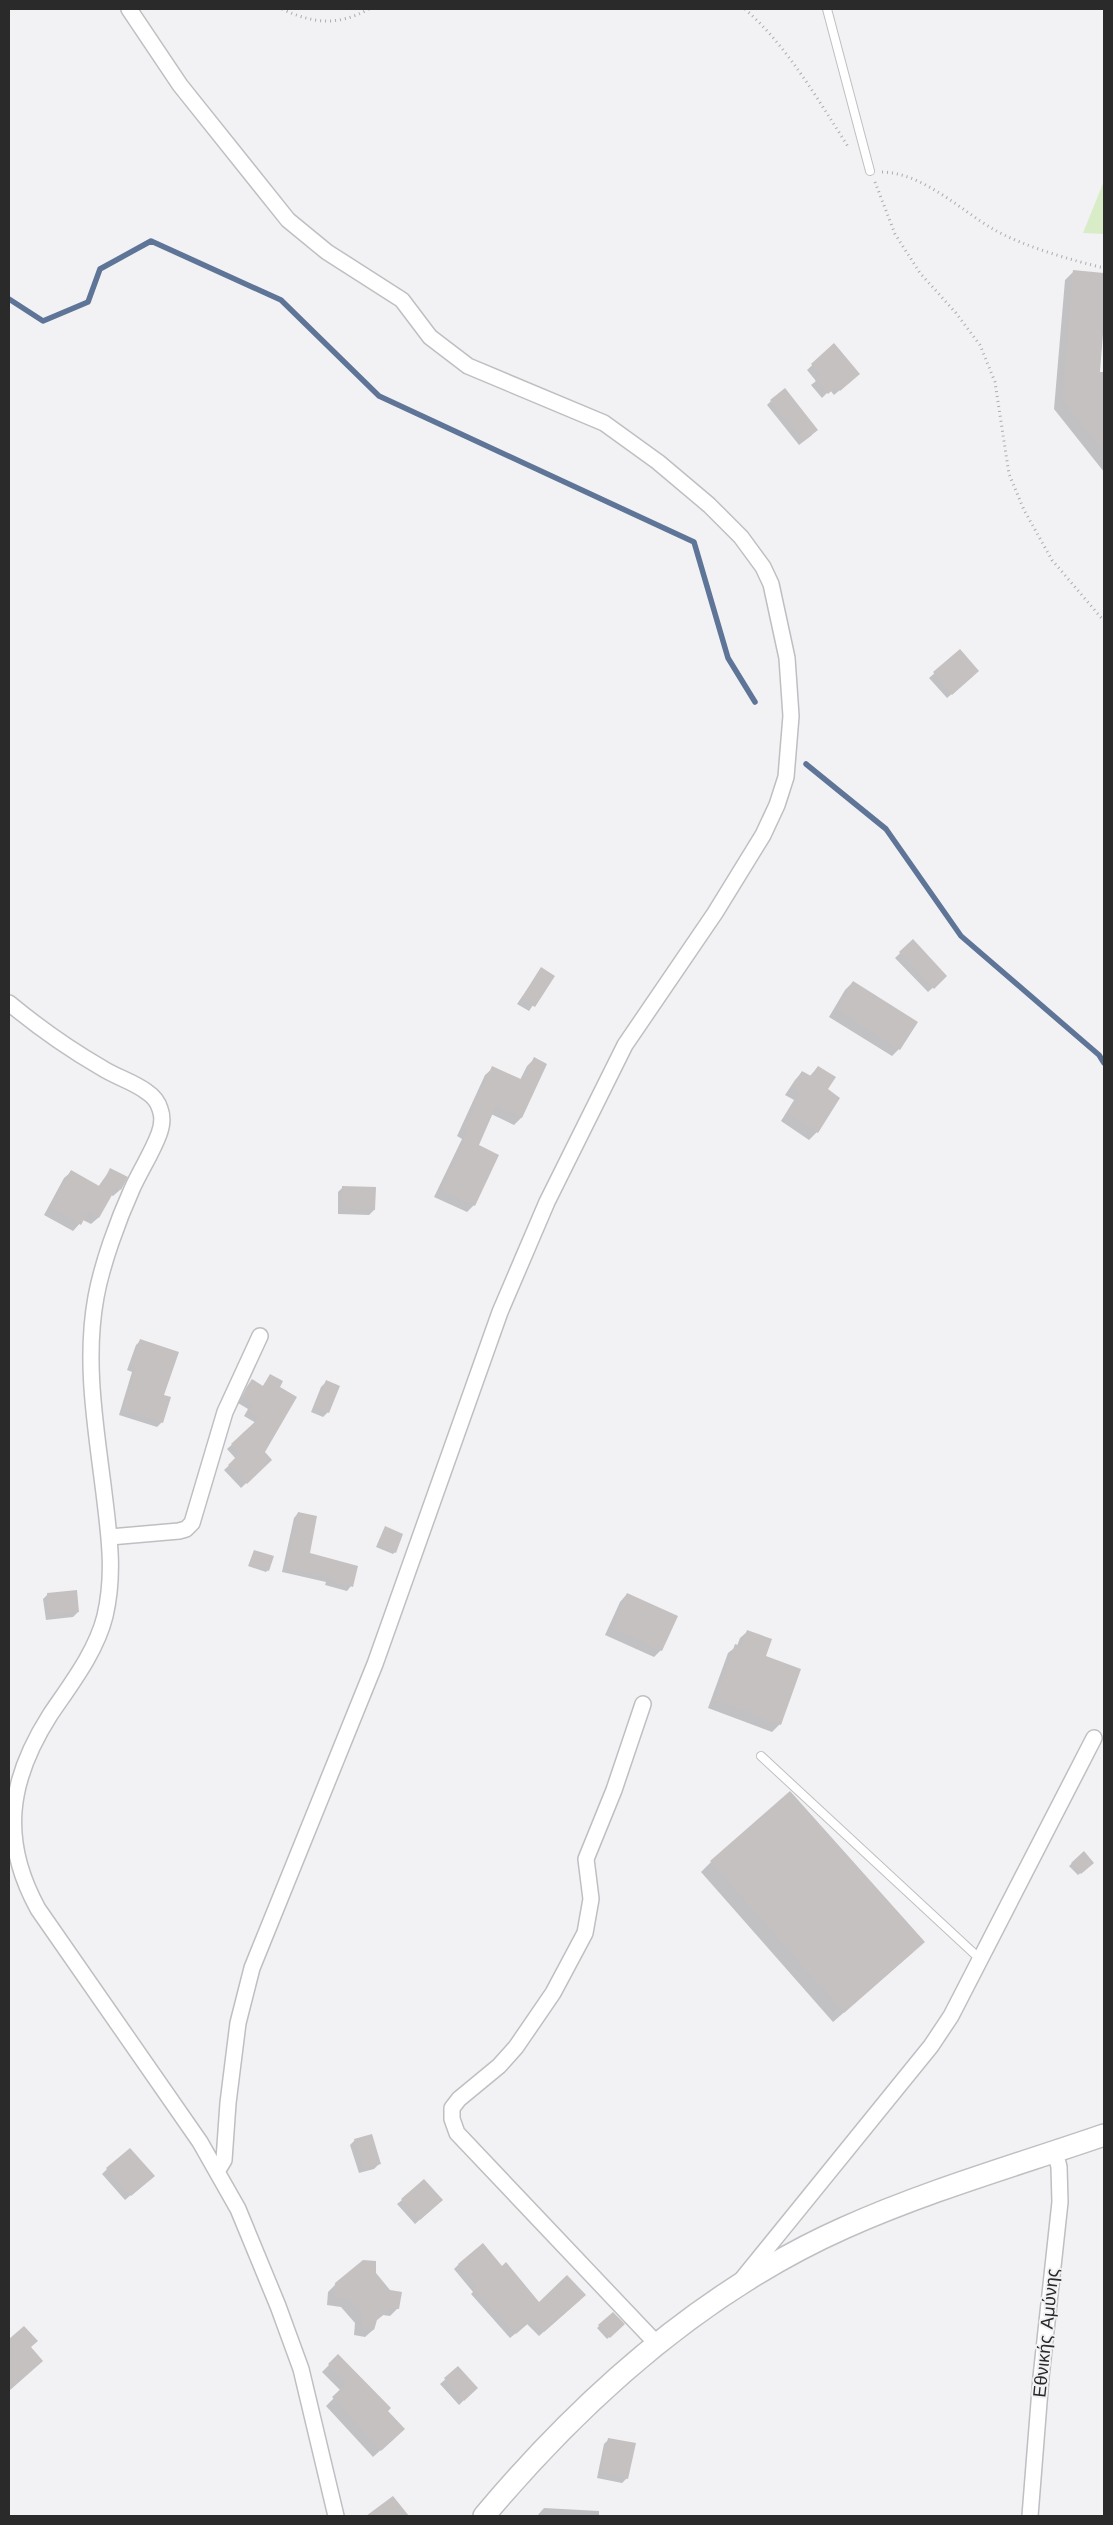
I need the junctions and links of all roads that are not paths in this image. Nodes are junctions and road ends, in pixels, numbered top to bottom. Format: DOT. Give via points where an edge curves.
graph roads {
  1 [pos="129,9"];
  2 [pos="827,9"];
  3 [pos="870,171"];
  4 [pos="9,1003"];
  5 [pos="260,1336"];
  6 [pos="110,1537"];
  7 [pos="643,1704"];
  8 [pos="1094,1738"];
  9 [pos="761,1756"];
  10 [pos="980,1958"];
  11 [pos="1104,2135"];
  12 [pos="1055,2151"];
  13 [pos="218,2170"];
  14 [pos="736,2287"];
  15 [pos="657,2344"];
  16 [pos="336,2516"];
  17 [pos="484,2516"];
  18 [pos="1030,2516"];
  1 -- 13 [label="street" via="180,85 288,220 327,252 402,300 430,337 468,366 604,423 658,462 730,525 753,553 771,584 787,658 790,716 786,777 763,835 715,913 625,1045 548,1202 500,1312 374,1664 252,1968 238,2024 224,2160"];
  2 -- 3 [label="lane"];
  4 -- 6 [label="street" via="102,1068 145,1090 157,1102 162,1116 160,1133 123,1210 99,1284 94,1312 92,1373"];
  5 -- 6 [label="street" via="225,1412 192,1523 179,1531"];
  6 -- 13 [label="street" via="110,1580 101,1628 83,1665 42,1729 26,1764 13,1807 14,1853 24,1884 38,1909"];
  7 -- 15 [label="street" via="586,1859 591,1899 585,1933 553,1993 516,2047 499,2066 459,2099 452,2108 452,2114 457,2133"];
  8 -- 10 [label="street"];
  9 -- 10 [label="lane"];
  10 -- 14 [label="street" via="951,2016 930,2046"];
  11 -- 12 [label="street"];
  12 -- 14 [label="street" via="942,2189 844,2228 781,2259"];
  12 -- 18 [label="street, Εθνικής Αμύνης" via="1060,2202"];
  13 -- 16 [label="street" via="249,2235 296,2354"];
  14 -- 15 [label="street"];
  15 -- 17 [label="street" via="576,2419"];
}
